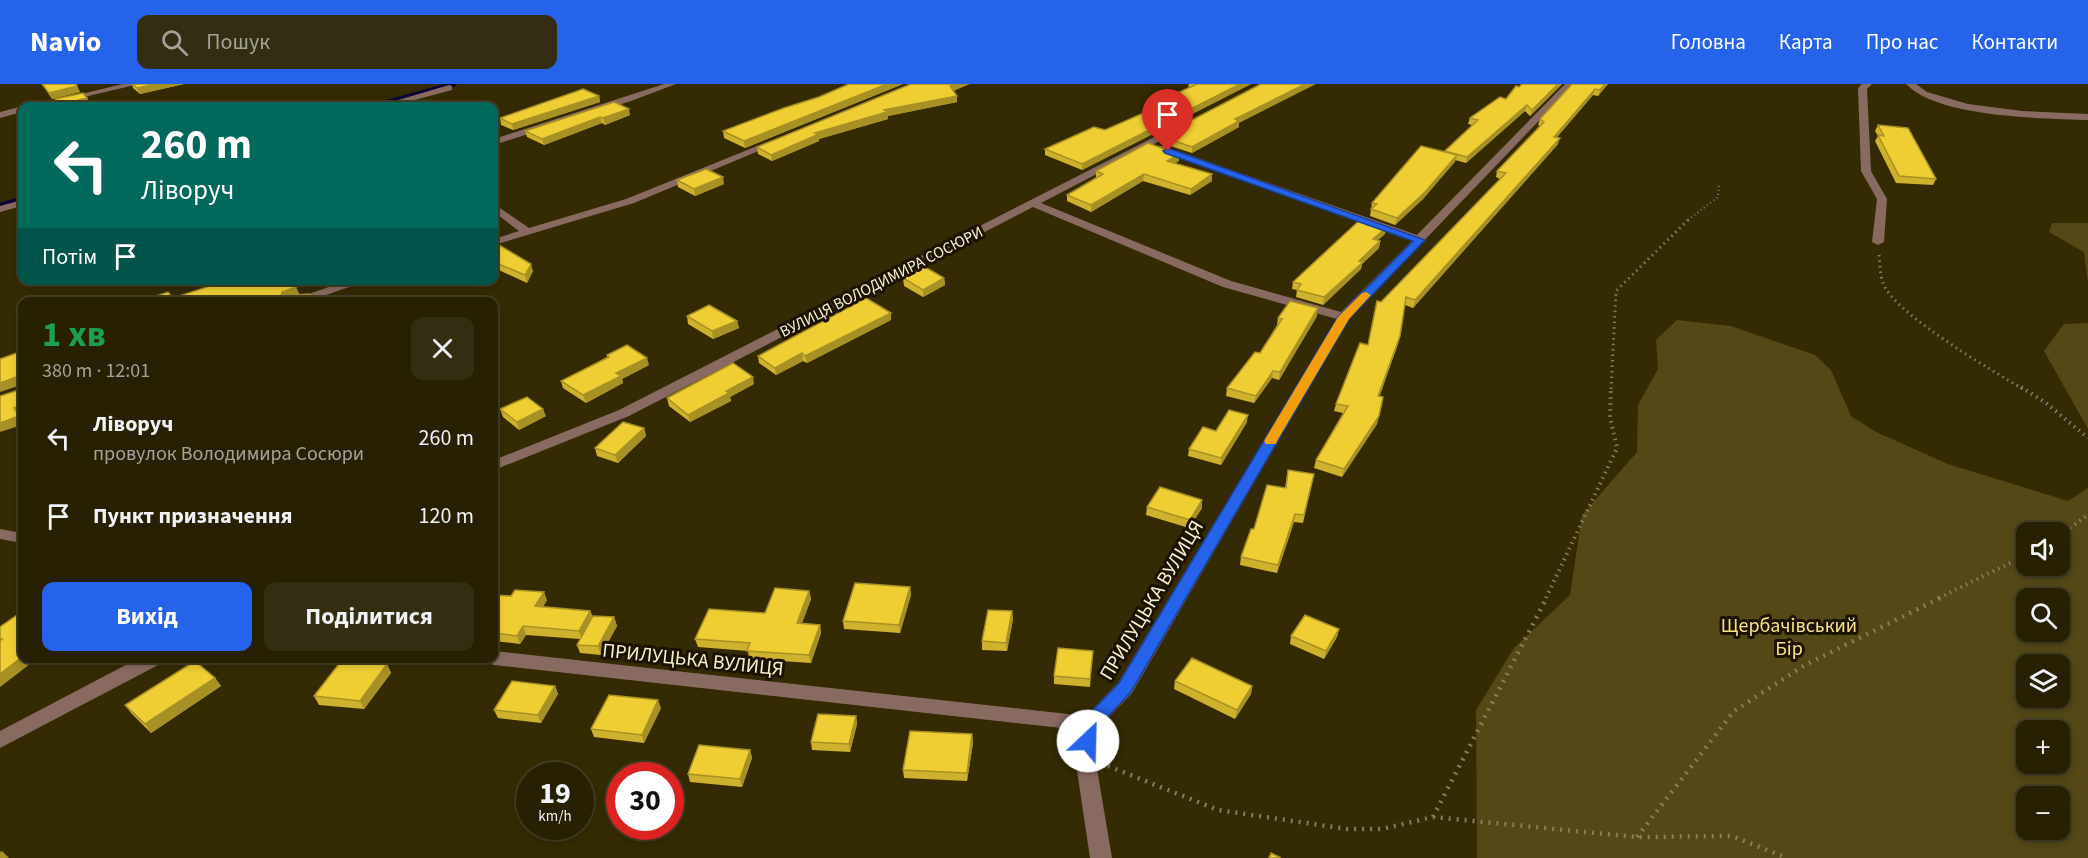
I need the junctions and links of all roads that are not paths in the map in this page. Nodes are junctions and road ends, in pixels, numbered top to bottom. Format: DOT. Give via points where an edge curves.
graph roads {
  1 [pos="135,84"];
  2 [pos="672,84"];
  3 [pos="1570,84"];
  4 [pos="1868,84"];
  5 [pos="1910,84"];
  6 [pos="449,88"];
  7 [pos="54,102"];
  8 [pos="398,102"];
  9 [pos="18,111"];
  10 [pos="0,115"];
  11 [pos="2088,117"];
  12 [pos="1189,122"];
  13 [pos="784,138"];
  14 [pos="498,141"];
  15 [pos="1147,144"];
  16 [pos="1032,203"];
  17 [pos="18,204"];
  18 [pos="0,209"];
  19 [pos="498,210"];
  20 [pos="528,232"];
  21 [pos="1420,240"];
  22 [pos="498,241"];
  23 [pos="1878,242"];
  24 [pos="347,285"];
  25 [pos="308,297"];
  26 [pos="1344,317"];
  27 [pos="498,463"];
  28 [pos="0,534"];
  29 [pos="18,537"];
  30 [pos="498,658"];
  31 [pos="146,663"];
  32 [pos="1090,724"];
  33 [pos="0,740"];
  34 [pos="1101,858"];
  1 -- 7 [label="street"];
  2 -- 14 [label="street"];
  3 -- 21 [label="street, ПРИЛУЦЬКА ВУЛИЦЯ"];
  4 -- 23 [label="street" via="1862,88 1866,171 1882,198"];
  5 -- 11 [label="street" via="1947,102 1996,111"];
  6 -- 8 [label="street"];
  9 -- 10 [label="street"];
  12 -- 15 [label="street, ВУЛИЦЯ ВОЛОДИМИРА СОСЮРИ"];
  13 -- 20 [label="street" via="630,201"];
  15 -- 16 [label="street, ВУЛИЦЯ ВОЛОДИМИРА СОСЮРИ"];
  15 -- 21 [label="street"];
  16 -- 26 [label="street" via="1227,284"];
  16 -- 27 [label="street, ВУЛИЦЯ ВОЛОДИМИРА СОСЮРИ" via="624,413"];
  17 -- 18 [label="street"];
  19 -- 20 [label="street"];
  20 -- 22 [label="street"];
  21 -- 26 [label="street, ПРИЛУЦЬКА ВУЛИЦЯ"];
  24 -- 25 [label="street"];
  26 -- 32 [label="street, ПРИЛУЦЬКА ВУЛИЦЯ" via="1125,688"];
  28 -- 29 [label="street"];
  30 -- 32 [label="street, ПРИЛУЦЬКА ВУЛИЦЯ"];
  31 -- 33 [label="street"];
  32 -- 34 [label="street" via="1085,757"];
}
